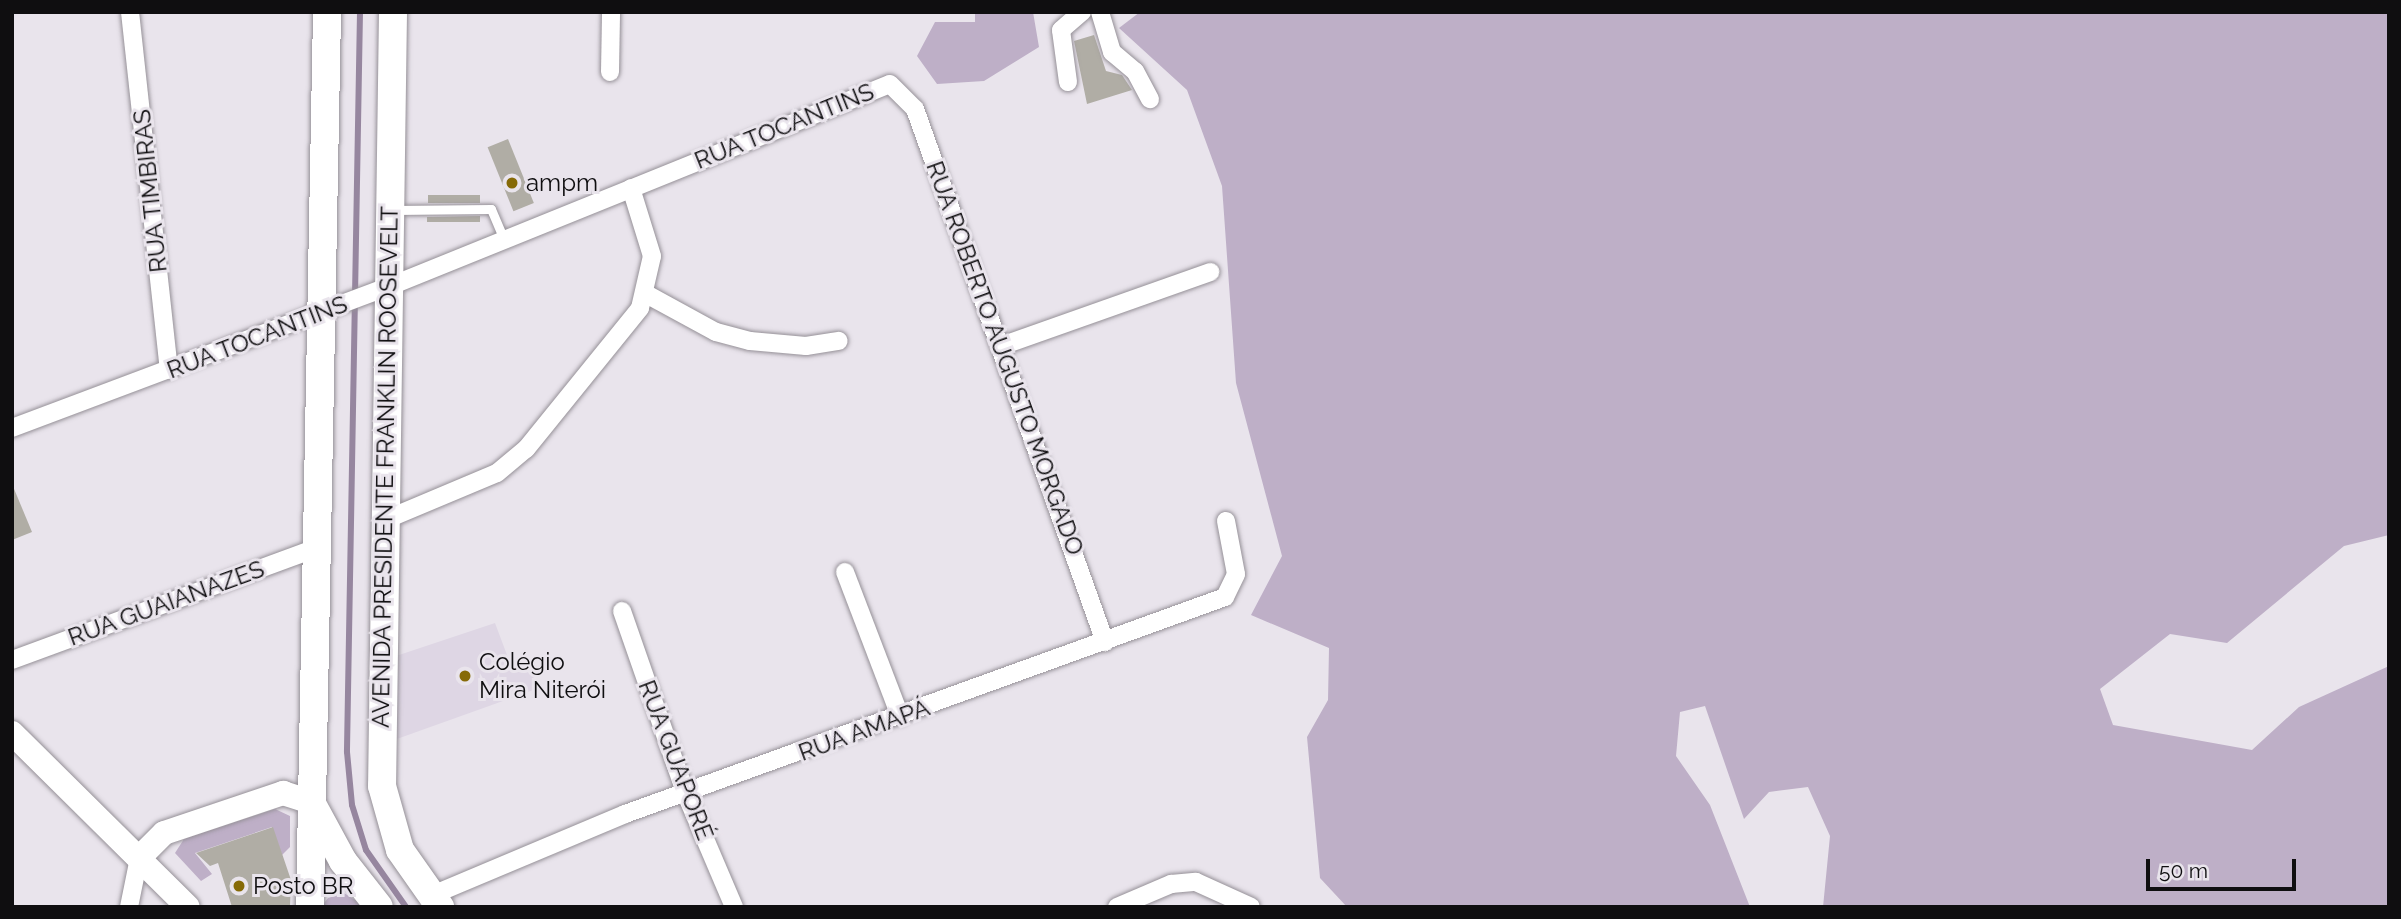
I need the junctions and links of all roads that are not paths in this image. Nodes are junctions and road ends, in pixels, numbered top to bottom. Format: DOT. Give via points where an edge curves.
graph roads {
  1 [pos="130,12"];
  2 [pos="327,12"];
  3 [pos="393,12"];
  4 [pos="611,12"];
  5 [pos="1082,12"];
  6 [pos="1100,12"];
  7 [pos="610,72"];
  8 [pos="1068,82"];
  9 [pos="890,83"];
  10 [pos="1150,99"];
  11 [pos="631,188"];
  12 [pos="389,210"];
  13 [pos="504,240"];
  14 [pos="1210,272"];
  15 [pos="377,292"];
  16 [pos="648,295"];
  17 [pos="332,309"];
  18 [pos="839,341"];
  19 [pos="1004,345"];
  20 [pos="169,370"];
  21 [pos="12,428"];
  22 [pos="385,520"];
  23 [pos="1226,522"];
  24 [pos="320,547"];
  25 [pos="845,572"];
  26 [pos="622,611"];
  27 [pos="1105,642"];
  28 [pos="12,660"];
  29 [pos="900,716"];
  30 [pos="12,733"];
  31 [pos="685,792"];
  32 [pos="311,803"];
  33 [pos="139,858"];
  34 [pos="371,898"];
  35 [pos="435,901"];
  36 [pos="129,907"];
  37 [pos="188,907"];
  38 [pos="312,907"];
  39 [pos="734,907"];
  40 [pos="1117,907"];
  41 [pos="1251,907"];
  1 -- 20 [label="street, RUA TIMBIRAS"];
  2 -- 17 [label="main road"];
  3 -- 12 [label="main road, AVENIDA PRESIDENTE FRANKLIN ROOSEVELT"];
  4 -- 7 [label="street"];
  5 -- 8 [label="street" via="1061,30"];
  6 -- 10 [label="street" via="1112,52 1135,71"];
  9 -- 11 [label="street, RUA TOCANTINS"];
  9 -- 19 [label="street, RUA ROBERTO AUGUSTO MORGADO" via="915,109"];
  11 -- 13 [label="street, RUA TOCANTINS"];
  11 -- 16 [label="street" via="652,256"];
  12 -- 13 [label="lane" via="491,209"];
  12 -- 15 [label="main road, AVENIDA PRESIDENTE FRANKLIN ROOSEVELT"];
  13 -- 15 [label="street, RUA TOCANTINS"];
  14 -- 19 [label="street"];
  15 -- 17 [label="street, RUA TOCANTINS"];
  15 -- 22 [label="main road, AVENIDA PRESIDENTE FRANKLIN ROOSEVELT"];
  16 -- 18 [label="street" via="716,332 751,341 806,346"];
  16 -- 22 [label="street" via="526,449 497,473"];
  17 -- 20 [label="street, RUA TOCANTINS"];
  17 -- 24 [label="main road"];
  19 -- 27 [label="street, RUA ROBERTO AUGUSTO MORGADO"];
  20 -- 21 [label="street, RUA TOCANTINS"];
  22 -- 35 [label="main road, AVENIDA PRESIDENTE FRANKLIN ROOSEVELT" via="382,786 400,850"];
  23 -- 27 [label="street, RUA AMAPÁ" via="1236,574 1231,591"];
  24 -- 28 [label="street, RUA GUAIANAZES"];
  24 -- 32 [label="main road"];
  25 -- 29 [label="street"];
  26 -- 31 [label="street, RUA GUAPORÉ"];
  27 -- 29 [label="street, RUA AMAPÁ"];
  29 -- 31 [label="street, RUA AMAPÁ"];
  30 -- 33 [label="main road"];
  31 -- 35 [label="street, RUA AMAPÁ"];
  31 -- 39 [label="street, RUA GUAPORÉ"];
  32 -- 33 [label="main road" via="283,793 164,833"];
  32 -- 34 [label="main road"];
  32 -- 38 [label="main road"];
  33 -- 36 [label="street"];
  33 -- 37 [label="main road"];
  34 -- 38 [label="main road" via="327,890"];
  40 -- 41 [label="street" via="1171,884 1196,882"];
}
